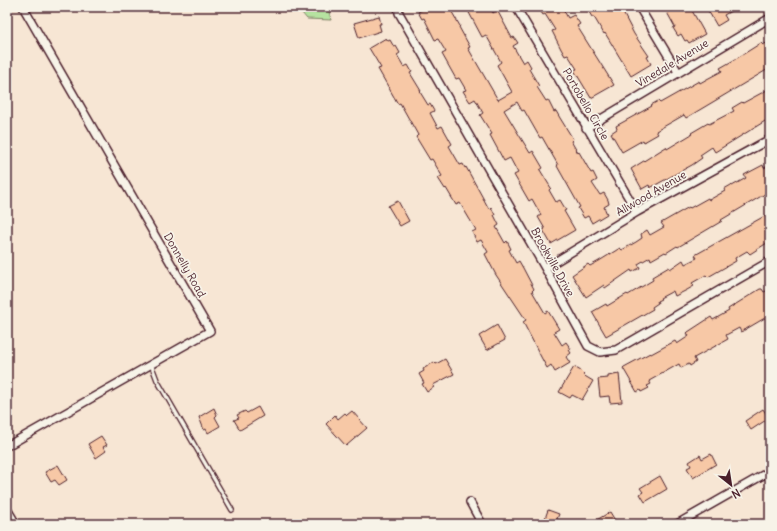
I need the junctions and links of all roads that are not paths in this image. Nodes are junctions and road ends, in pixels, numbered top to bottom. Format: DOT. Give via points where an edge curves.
graph roads {
  1 [pos="23,7"];
  2 [pos="398,7"];
  3 [pos="516,7"];
  4 [pos="639,7"];
  5 [pos="770,18"];
  6 [pos="678,72"];
  7 [pos="586,128"];
  8 [pos="770,139"];
  9 [pos="638,212"];
  10 [pos="770,261"];
  11 [pos="545,268"];
  12 [pos="151,364"];
  13 [pos="7,446"];
  14 [pos="770,471"];
  15 [pos="470,502"];
  16 [pos="7,509"];
  17 [pos="232,510"];
  18 [pos="16,524"];
  19 [pos="482,524"];
  20 [pos="677,524"];
  1 -- 12 [label="street, Donnelly Road" via="210,331"];
  2 -- 11 [label="street, Brookville Drive" via="399,13"];
  3 -- 7 [label="street, Portobello Circle"];
  4 -- 6 [label="street"];
  5 -- 6 [label="street, Vinedale Avenue"];
  6 -- 7 [label="street, Vinedale Avenue"];
  7 -- 9 [label="street, Portobello Circle"];
  8 -- 9 [label="street, Allwood Avenue"];
  9 -- 11 [label="street, Allwood Avenue"];
  10 -- 11 [label="street, Brookville Drive" via="616,350 600,352 588,346"];
  12 -- 13 [label="street, Donnelly Road"];
  12 -- 17 [label="lane" via="157,380"];
  14 -- 20 [label="street"];
  15 -- 19 [label="street"];
  16 -- 18 [label="street"];
}
